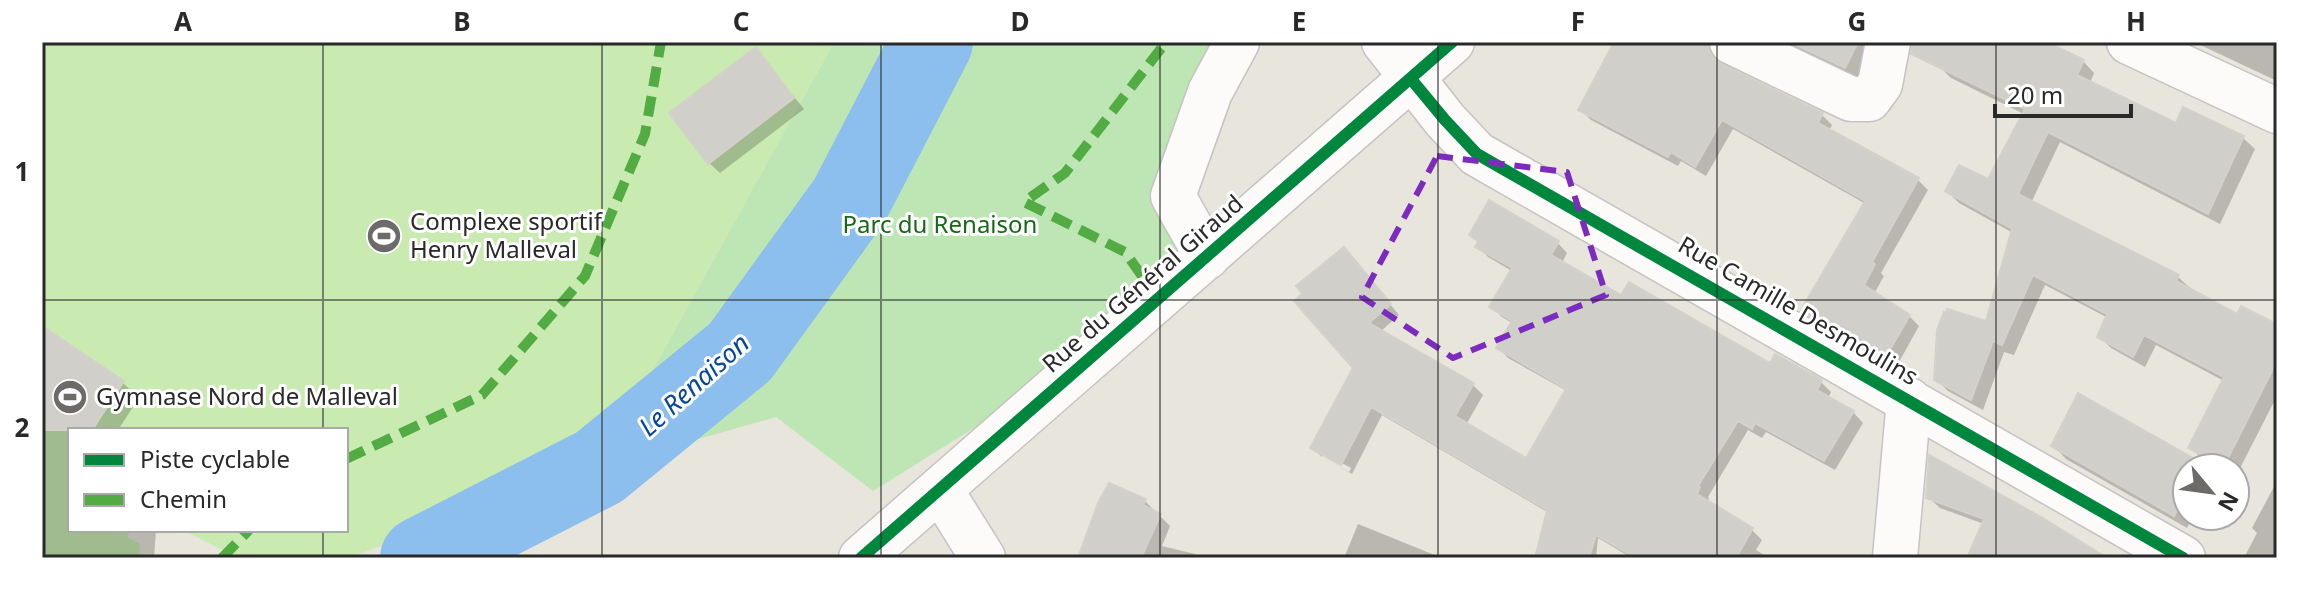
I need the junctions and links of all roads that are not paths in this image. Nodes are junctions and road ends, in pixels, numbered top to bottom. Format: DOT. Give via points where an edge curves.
graph roads {
  1 [pos="1237,42"];
  2 [pos="1384,42"];
  3 [pos="1452,42"];
  4 [pos="1732,42"];
  5 [pos="1888,42"];
  6 [pos="2129,42"];
  7 [pos="1411,79"];
  8 [pos="2277,111"];
  9 [pos="1207,257"];
  10 [pos="1909,400"];
  11 [pos="940,489"];
  12 [pos="861,558"];
  13 [pos="983,558"];
  14 [pos="1895,558"];
  15 [pos="2183,558"];
  1 -- 9 [label="street" via="1210,92 1173,196"];
  2 -- 7 [label="street, Rue Camille Desmoulins"];
  3 -- 7 [label="street, Rue du Général Giraud"];
  4 -- 5 [label="street" via="1851,99 1869,99 1880,84"];
  6 -- 8 [label="street"];
  7 -- 9 [label="street, Rue du Général Giraud"];
  7 -- 10 [label="street, Rue Camille Desmoulins" via="1477,154"];
  9 -- 11 [label="street, Rue du Général Giraud"];
  10 -- 14 [label="street"];
  10 -- 15 [label="street, Rue Camille Desmoulins"];
  11 -- 12 [label="street, Rue du Général Giraud"];
  11 -- 13 [label="street"];
}
